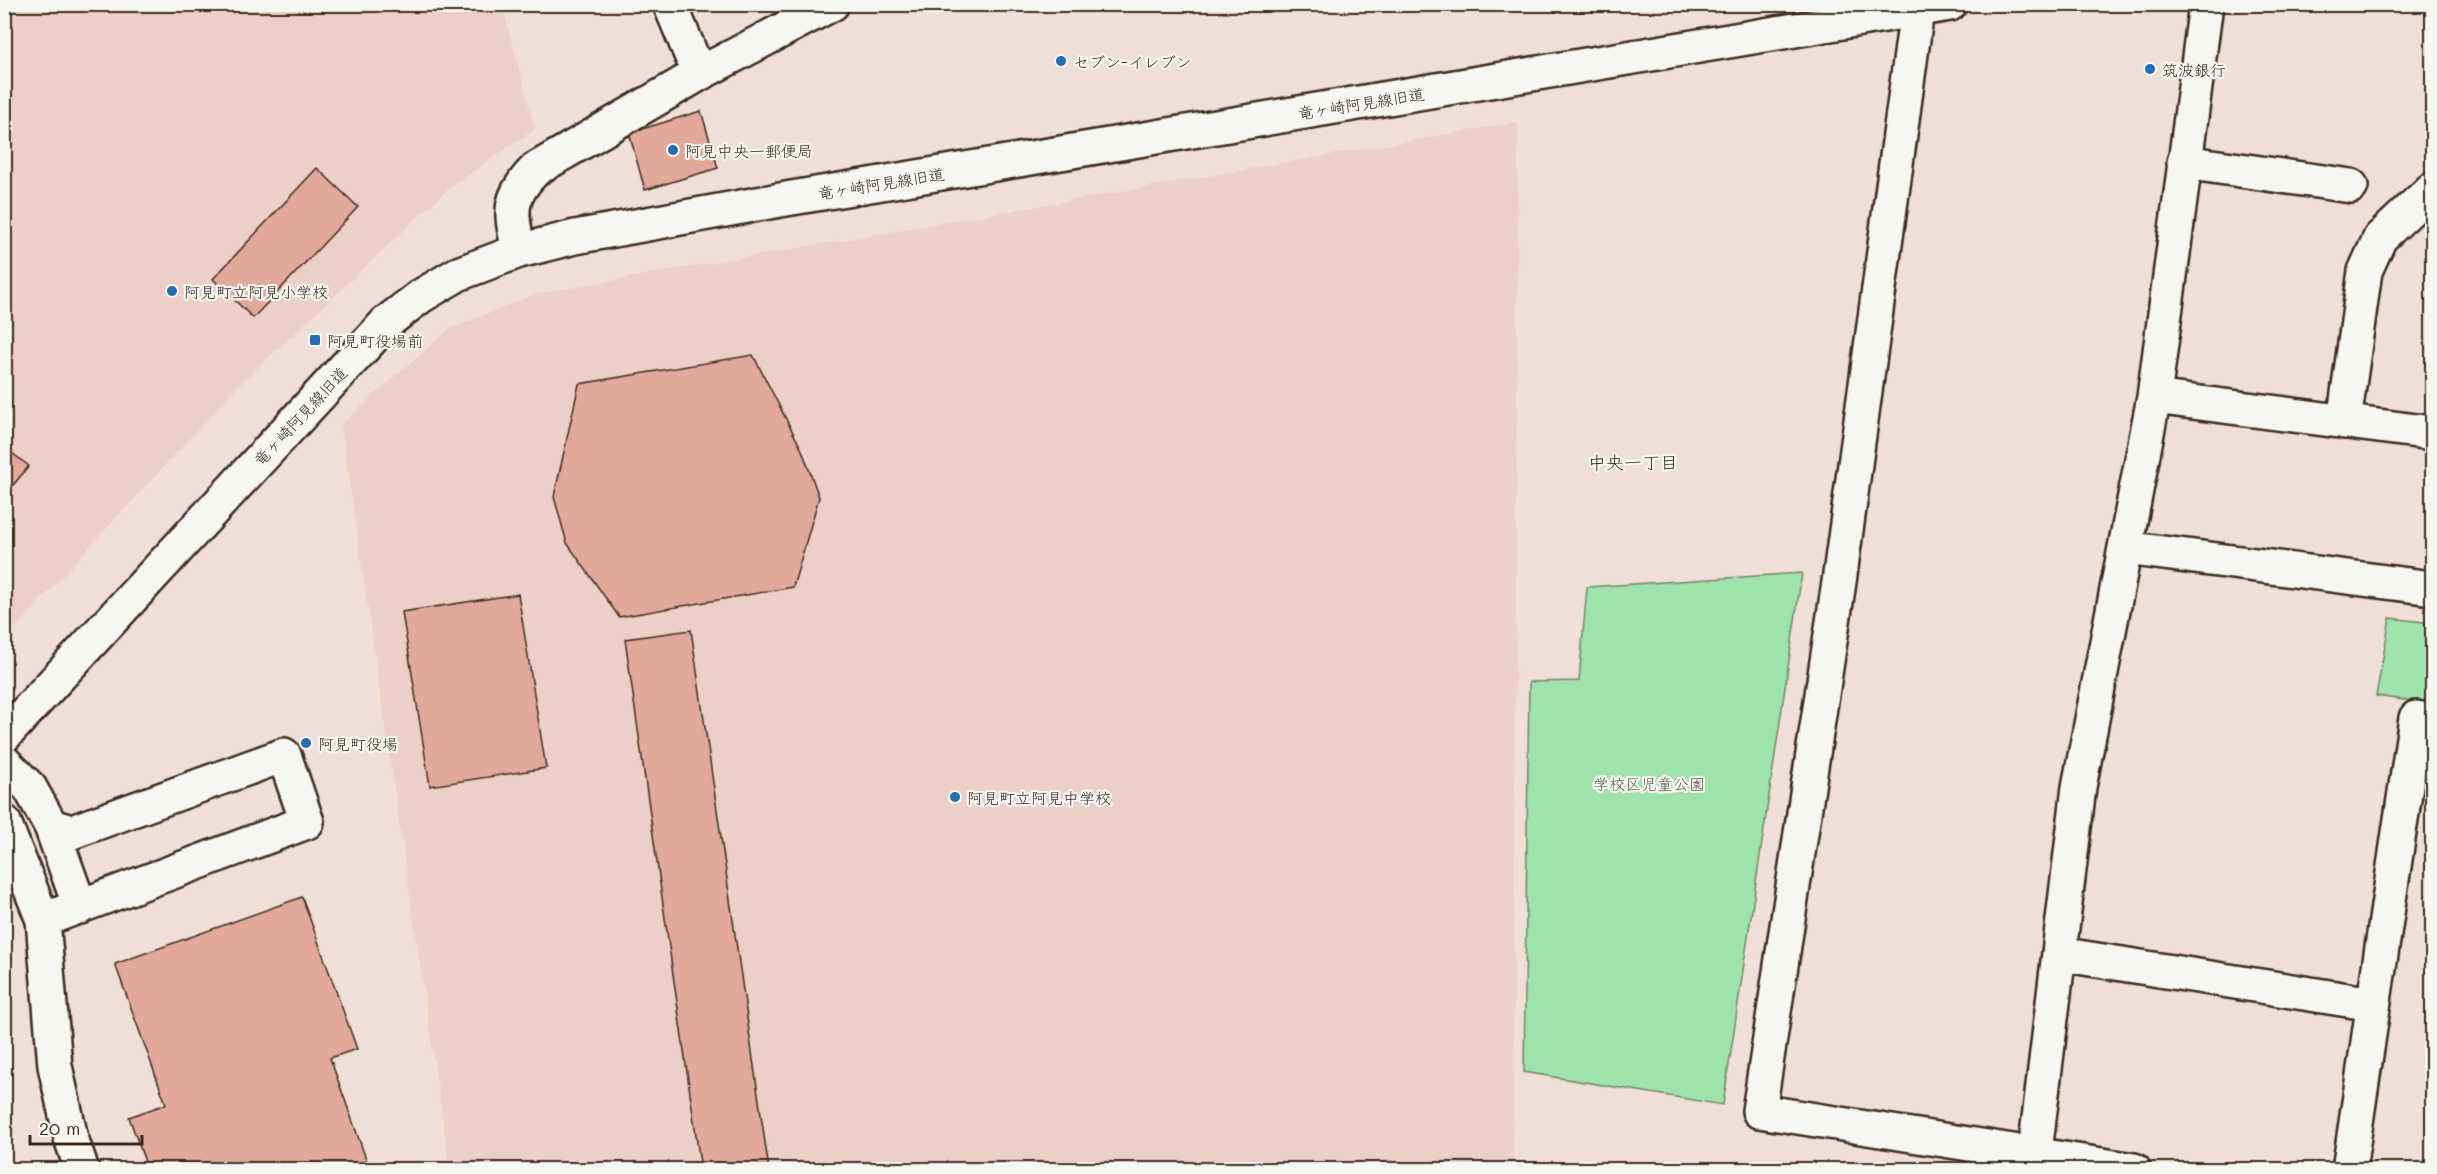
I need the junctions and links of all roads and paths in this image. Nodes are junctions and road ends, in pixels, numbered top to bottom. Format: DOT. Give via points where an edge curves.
graph roads {
  1 [pos="670,4"];
  2 [pos="832,4"];
  3 [pos="1950,4"];
  4 [pos="2206,4"];
  5 [pos="1917,10"];
  6 [pos="699,74"];
  7 [pos="2184,162"];
  8 [pos="2351,186"];
  9 [pos="2433,189"];
  10 [pos="519,251"];
  11 [pos="2154,397"];
  12 [pos="2344,422"];
  13 [pos="2433,433"];
  14 [pos="2125,548"];
  15 [pos="2433,588"];
  16 [pos="2433,721"];
  17 [pos="4,736"];
  18 [pos="4,762"];
  19 [pos="4,822"];
  20 [pos="51,826"];
  21 [pos="80,907"];
  22 [pos="43,920"];
  23 [pos="2058,954"];
  24 [pos="2373,1004"];
  25 [pos="2035,1152"];
  26 [pos="82,1170"];
  27 [pos="2134,1170"];
  28 [pos="2349,1170"];
  1 -- 6 [label="street"];
  2 -- 6 [label="street"];
  3 -- 5 [label="street, 竜ヶ崎阿見線旧道"];
  4 -- 7 [label="street"];
  5 -- 10 [label="street, 竜ヶ崎阿見線旧道" via="769,202"];
  5 -- 25 [label="street" via="1839,582 1759,1111"];
  6 -- 10 [label="street" via="536,169 513,198 512,218"];
  7 -- 8 [label="street"];
  7 -- 11 [label="street"];
  9 -- 12 [label="street" via="2380,238 2365,271"];
  10 -- 17 [label="street, 竜ヶ崎阿見線旧道" via="458,274 387,322"];
  11 -- 12 [label="street"];
  11 -- 14 [label="street"];
  12 -- 13 [label="street"];
  14 -- 15 [label="street"];
  14 -- 23 [label="street" via="2079,788"];
  16 -- 24 [label="street" via="2416,718"];
  18 -- 20 [label="street" via="30,788"];
  19 -- 22 [label="street"];
  20 -- 21 [label="street"];
  20 -- 21 [label="street" via="72,832 284,756 307,822"];
  21 -- 22 [label="street"];
  22 -- 26 [label="street" via="56,1066"];
  23 -- 24 [label="street"];
  23 -- 25 [label="street"];
  24 -- 28 [label="street"];
  25 -- 27 [label="street"];
}
